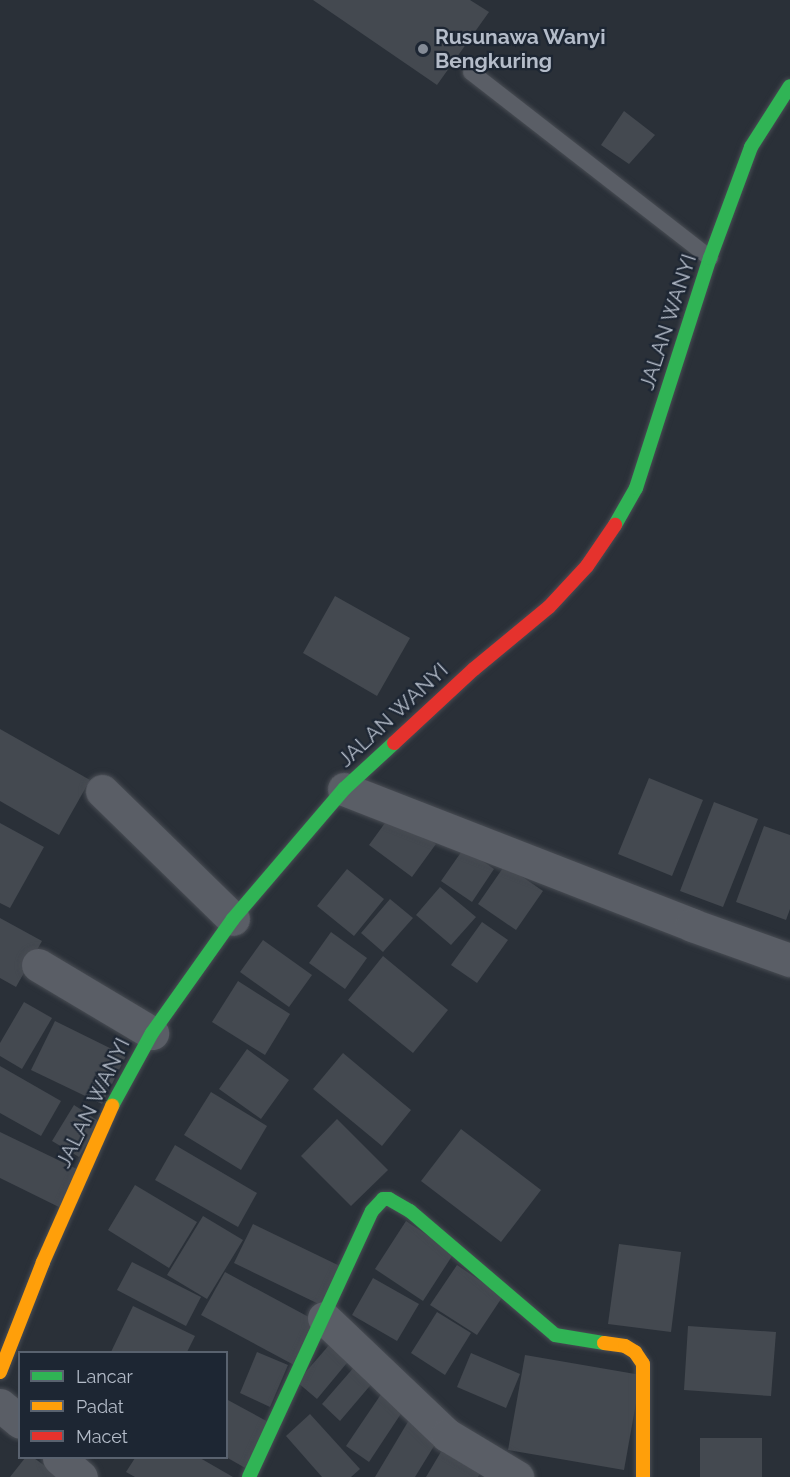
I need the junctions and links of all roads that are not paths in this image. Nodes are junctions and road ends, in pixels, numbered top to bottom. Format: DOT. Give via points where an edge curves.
graph roads {
  1 [pos="471,72"];
  2 [pos="790,86"];
  3 [pos="710,258"];
  4 [pos="344,789"];
  5 [pos="102,791"];
  6 [pos="233,919"];
  7 [pos="790,960"];
  8 [pos="38,965"];
  9 [pos="152,1033"];
  10 [pos="324,1317"];
  11 [pos="0,1370"];
  12 [pos="0,1405"];
  13 [pos="18,1420"];
  14 [pos="60,1459"];
  15 [pos="81,1477"];
  16 [pos="249,1477"];
  17 [pos="517,1477"];
  18 [pos="643,1477"];
  1 -- 3 [label="lane"];
  2 -- 3 [label="street, JALAN WANYI" via="751,147"];
  3 -- 4 [label="street, JALAN WANYI" via="636,488 593,558 549,607 474,669"];
  4 -- 6 [label="street, JALAN WANYI"];
  4 -- 7 [label="street"];
  5 -- 6 [label="street"];
  6 -- 9 [label="street, JALAN WANYI"];
  8 -- 9 [label="street"];
  9 -- 11 [label="street, JALAN WANYI" via="107,1114"];
  10 -- 16 [label="street"];
  10 -- 17 [label="street" via="447,1435"];
  10 -- 18 [label="street" via="372,1211 379,1201 389,1199 410,1211 555,1335 626,1346 635,1352 643,1364"];
  12 -- 13 [label="street"];
  14 -- 15 [label="street"];
}
